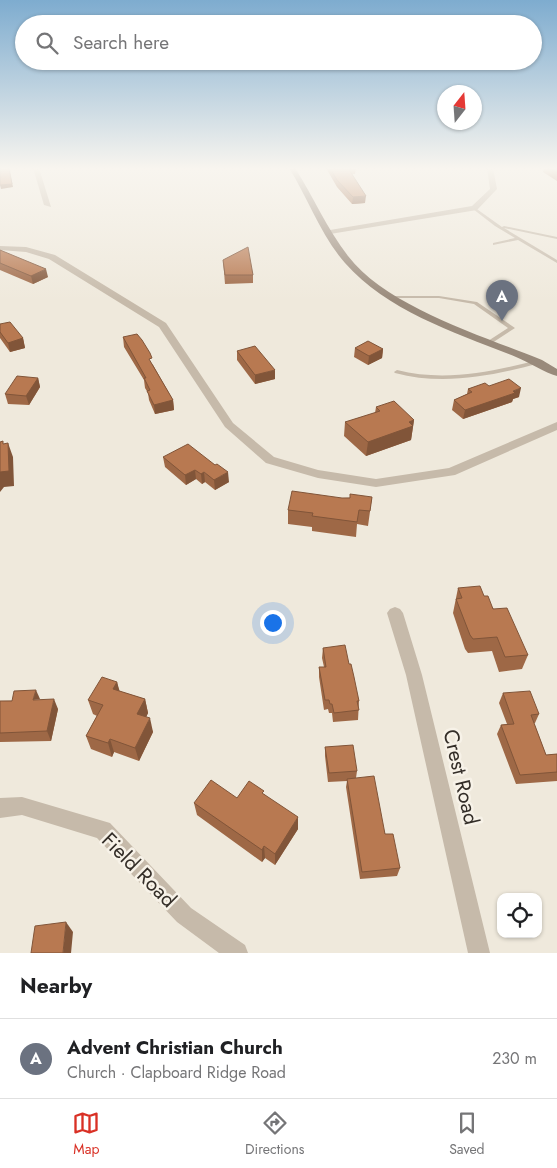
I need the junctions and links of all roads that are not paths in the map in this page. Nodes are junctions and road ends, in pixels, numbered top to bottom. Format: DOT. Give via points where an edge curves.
graph roads {
  1 [pos="318,212"];
  2 [pos="447,212"];
  3 [pos="480,212"];
  4 [pos="496,225"];
  5 [pos="330,232"];
  6 [pos="546,236"];
  7 [pos="557,238"];
  8 [pos="518,239"];
  9 [pos="495,244"];
  10 [pos="0,248"];
  11 [pos="557,262"];
  12 [pos="392,297"];
  13 [pos="490,342"];
  14 [pos="538,362"];
  15 [pos="397,372"];
  16 [pos="557,373"];
  17 [pos="557,426"];
  18 [pos="395,613"];
  19 [pos="0,808"];
  20 [pos="238,953"];
  21 [pos="479,953"];
  1 -- 5 [label="main road"];
  2 -- 5 [label="street"];
  3 -- 4 [label="lane"];
  4 -- 6 [label="lane"];
  4 -- 8 [label="lane"];
  5 -- 12 [label="main road" via="345,258 358,272"];
  6 -- 7 [label="lane"];
  6 -- 8 [label="lane"];
  8 -- 9 [label="lane"];
  8 -- 11 [label="lane"];
  10 -- 17 [label="street" via="11,247 52,257 163,325 229,425 270,460 318,474 376,483 451,472"];
  12 -- 13 [label="main road"];
  12 -- 13 [label="lane" via="440,297 475,303 512,328"];
  13 -- 14 [label="main road"];
  14 -- 15 [label="lane" via="517,369 454,377 418,378"];
  14 -- 16 [label="main road"];
  18 -- 21 [label="street, Crest Road" via="414,675"];
  19 -- 20 [label="street, Field Road" via="22,806 103,830 184,915"];
}
